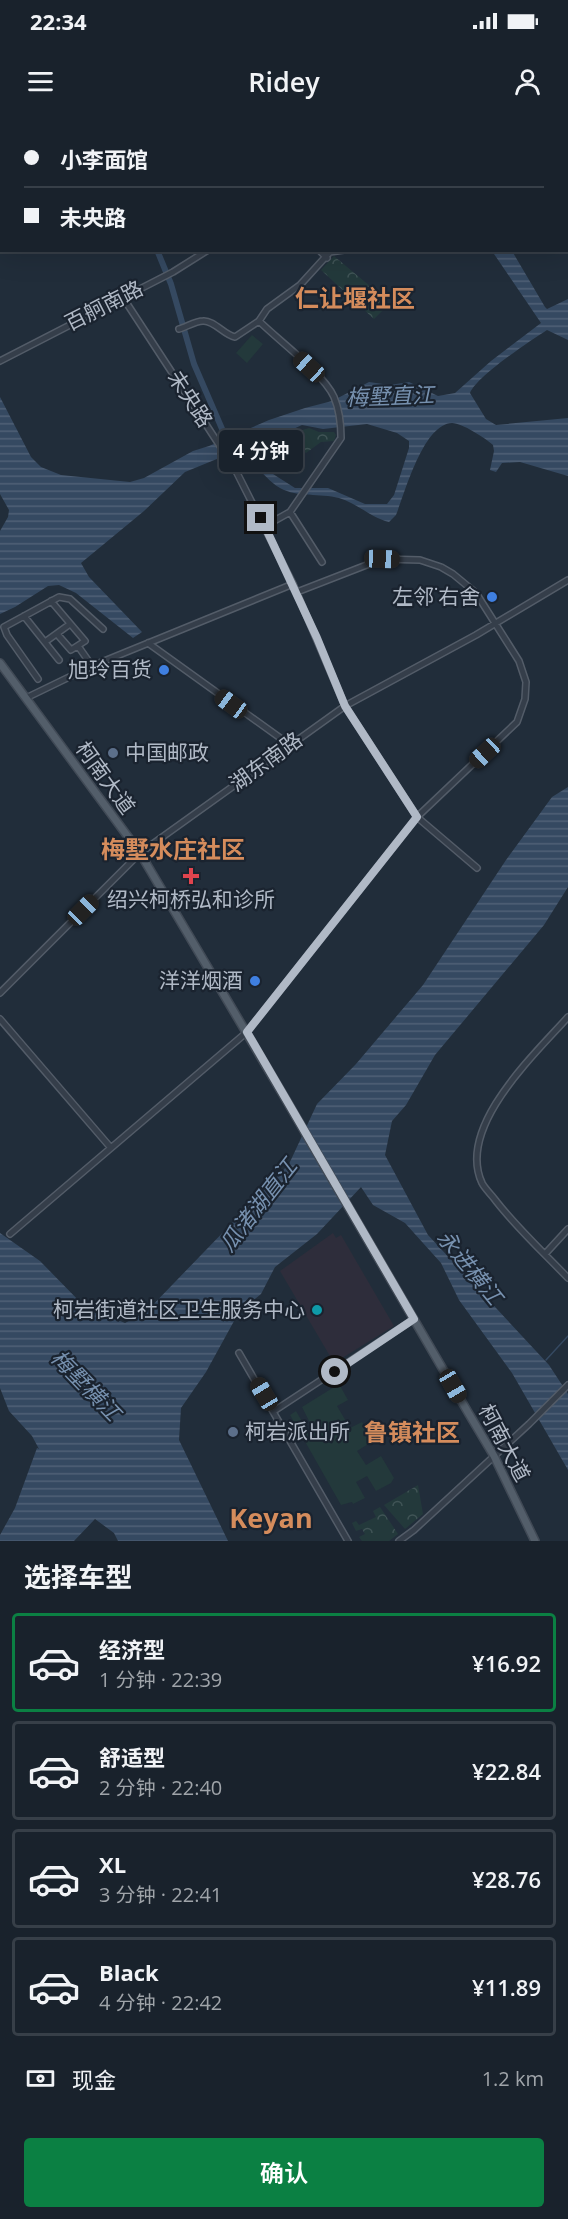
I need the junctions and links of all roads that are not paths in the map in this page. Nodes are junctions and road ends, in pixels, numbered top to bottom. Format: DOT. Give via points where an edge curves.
graph roads {
  1 [pos="205,252"];
  2 [pos="328,254"];
  3 [pos="122,296"];
  4 [pos="259,321"];
  5 [pos="179,329"];
  6 [pos="0,361"];
  7 [pos="290,512"];
  8 [pos="265,526"];
  9 [pos="322,562"];
  10 [pos="568,580"];
  11 [pos="293,584"];
  12 [pos="297,592"];
  13 [pos="51,601"];
  14 [pos="24,616"];
  15 [pos="496,623"];
  16 [pos="70,624"];
  17 [pos="103,629"];
  18 [pos="57,634"];
  19 [pos="45,642"];
  20 [pos="148,643"];
  21 [pos="78,646"];
  22 [pos="59,660"];
  23 [pos="0,663"];
  24 [pos="92,666"];
  25 [pos="38,679"];
  26 [pos="26,698"];
  27 [pos="345,706"];
  28 [pos="290,745"];
  29 [pos="417,817"];
  30 [pos="140,853"];
  31 [pos="477,868"];
  32 [pos="0,993"];
  33 [pos="568,1017"];
  34 [pos="0,1019"];
  35 [pos="247,1032"];
  36 [pos="111,1148"];
  37 [pos="568,1229"];
  38 [pos="10,1234"];
  39 [pos="545,1254"];
  40 [pos="568,1278"];
  41 [pos="414,1319"];
  42 [pos="239,1353"];
  43 [pos="567,1387"];
  44 [pos="274,1411"];
  45 [pos="494,1456"];
  46 [pos="348,1541"];
  47 [pos="399,1541"];
  48 [pos="535,1541"];
  1 -- 3 [label="street, 百舸南路"];
  2 -- 4 [label="street" via="300,285 267,309"];
  3 -- 6 [label="street, 百舸南路"];
  3 -- 8 [label="street, 未央路" via="217,440"];
  4 -- 5 [label="street" via="234,337 204,321"];
  4 -- 7 [label="street" via="325,382 335,399 341,432 341,438"];
  7 -- 8 [label="street"];
  7 -- 9 [label="street"];
  8 -- 11 [label="street, 未央路"];
  10 -- 15 [label="street, 湖东南路"];
  11 -- 12 [label="street, 未央路"];
  11 -- 20 [label="street"];
  12 -- 15 [label="street" via="382,559 420,560 462,580"];
  12 -- 27 [label="street, 未央路"];
  13 -- 14 [label="street"];
  13 -- 16 [label="street"];
  13 -- 17 [label="street" via="59,597 70,599"];
  14 -- 19 [label="street"];
  14 -- 25 [label="street" via="4,627"];
  15 -- 27 [label="street, 湖东南路"];
  15 -- 29 [label="street" via="526,682 517,722"];
  16 -- 18 [label="street"];
  16 -- 21 [label="street" via="85,641"];
  18 -- 19 [label="street"];
  18 -- 21 [label="street" via="71,650"];
  19 -- 22 [label="street"];
  20 -- 24 [label="street"];
  20 -- 28 [label="street"];
  21 -- 24 [label="street"];
  23 -- 26 [label="main road, 柯南大道"];
  24 -- 26 [label="street"];
  26 -- 30 [label="main road, 柯南大道"];
  27 -- 28 [label="street, 湖东南路"];
  27 -- 29 [label="street, 未央路"];
  28 -- 30 [label="street, 湖东南路"];
  29 -- 31 [label="street, 未央路"];
  29 -- 35 [label="street"];
  30 -- 32 [label="street, 湖东南路"];
  30 -- 35 [label="main road, 柯南大道"];
  33 -- 39 [label="street" via="500,1095 488,1116 477,1163 482,1183"];
  34 -- 36 [label="street"];
  35 -- 36 [label="street"];
  35 -- 41 [label="main road, 柯南大道"];
  36 -- 38 [label="street"];
  37 -- 39 [label="street"];
  39 -- 40 [label="street"];
  41 -- 44 [label="street"];
  41 -- 45 [label="main road, 柯南大道"];
  42 -- 44 [label="street"];
  43 -- 45 [label="street"];
  44 -- 46 [label="street"];
  45 -- 47 [label="street"];
  45 -- 48 [label="main road, 柯南大道"];
}
